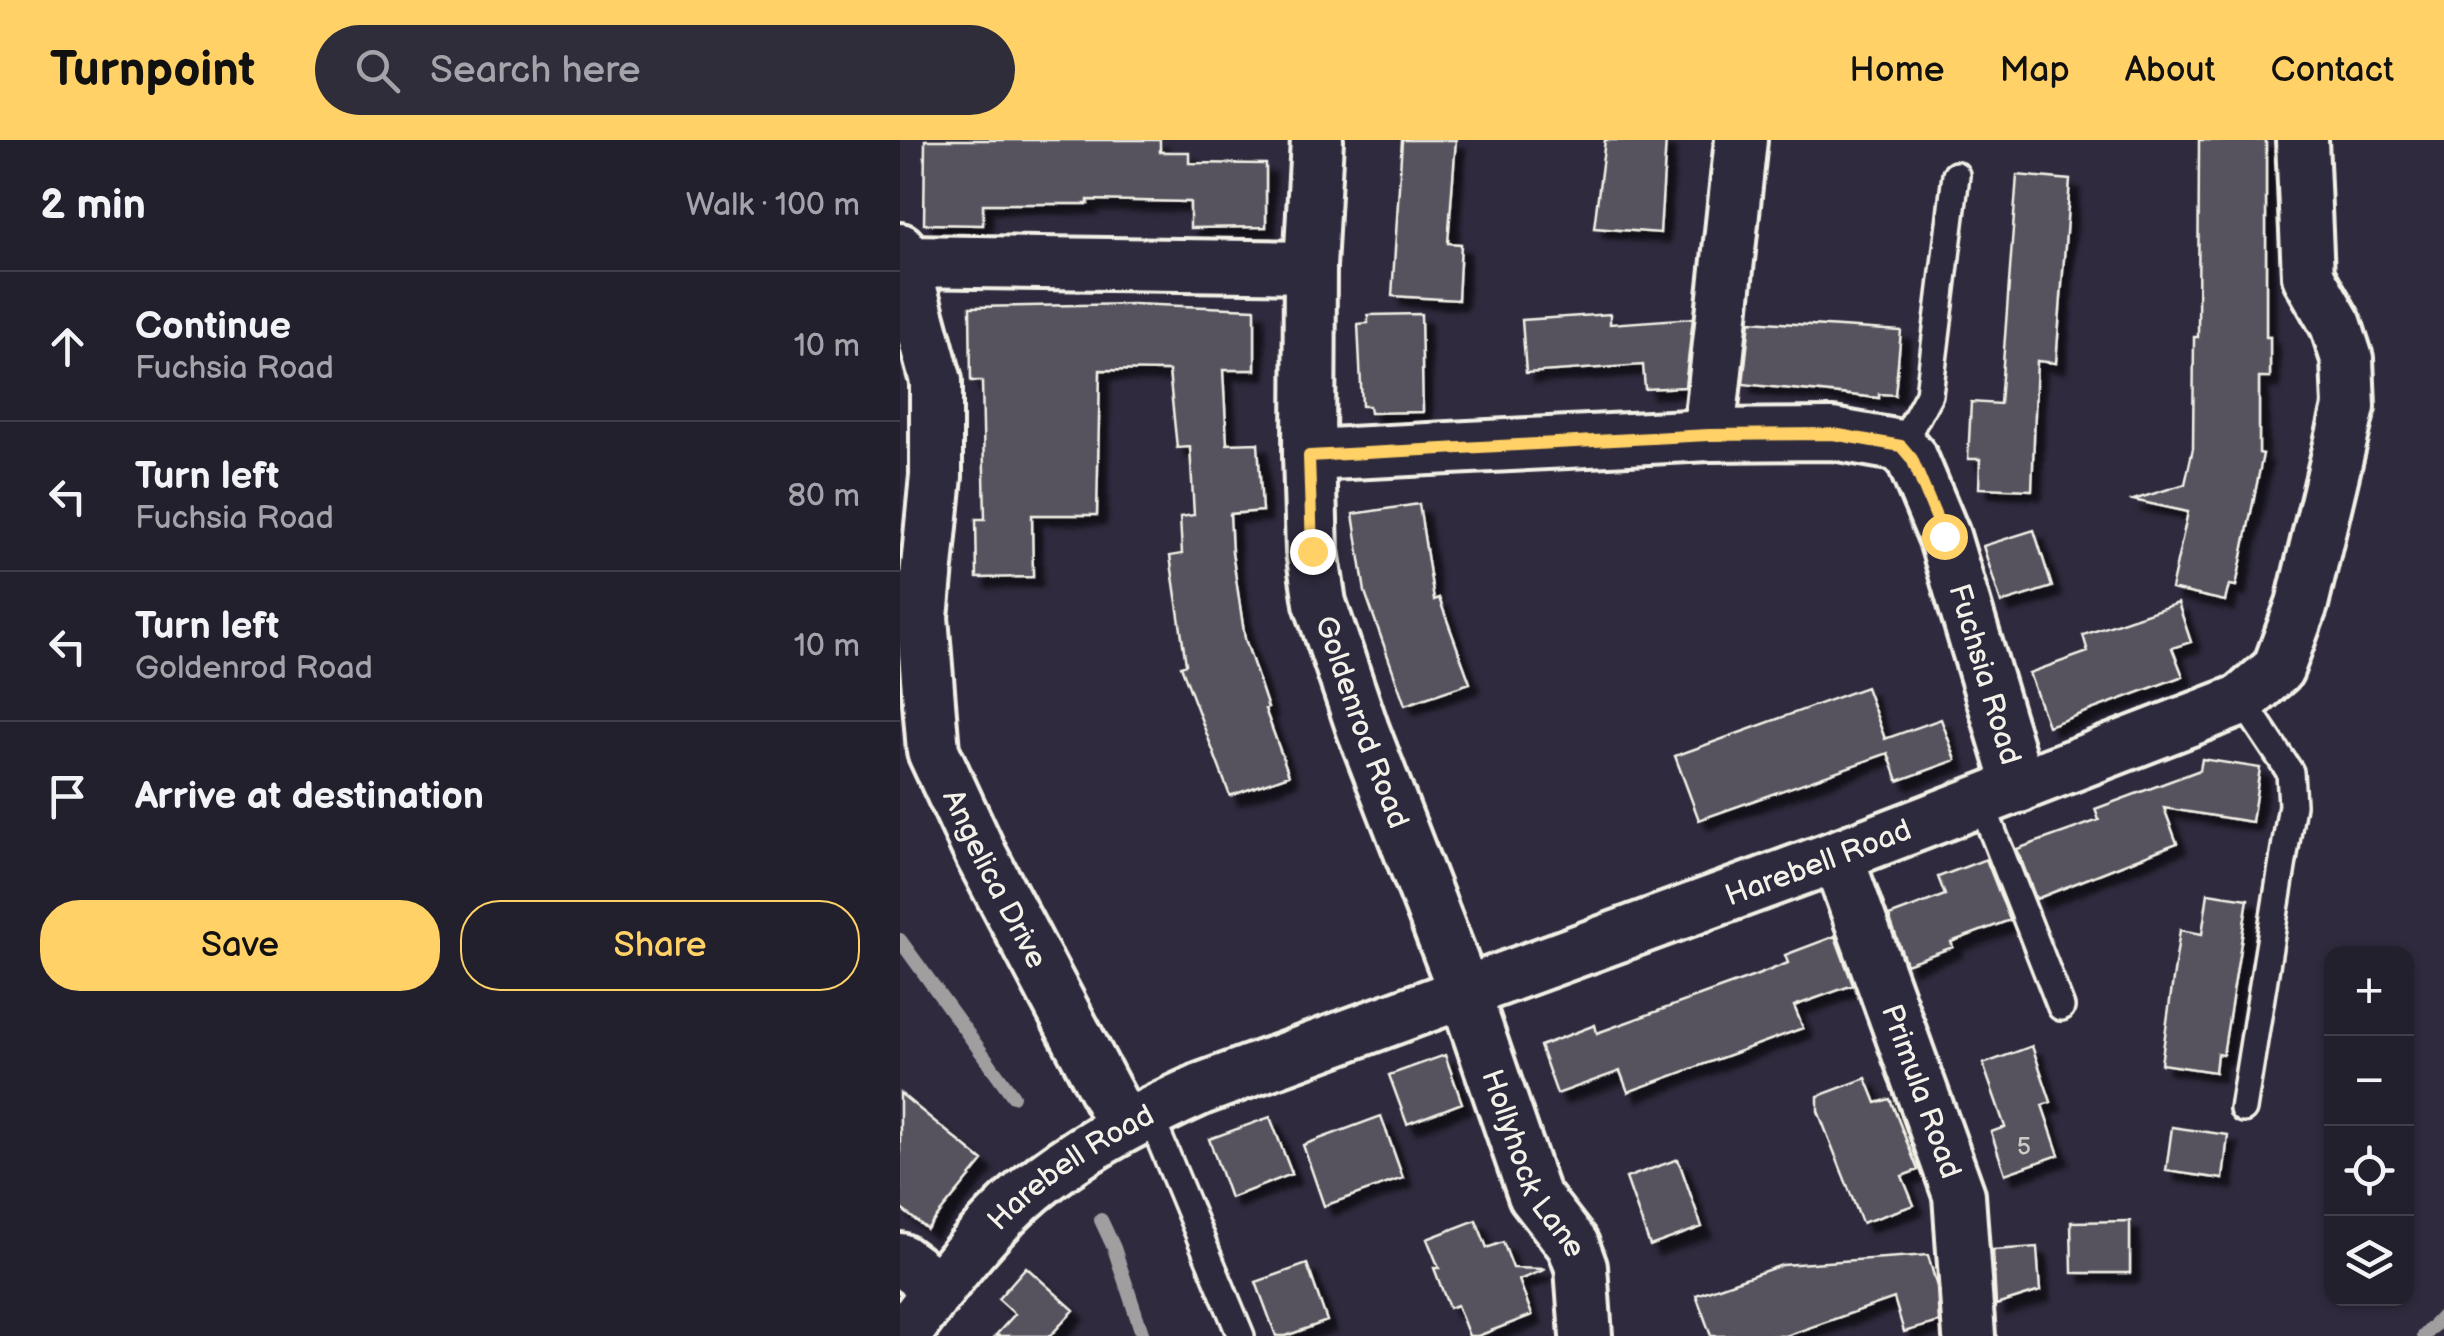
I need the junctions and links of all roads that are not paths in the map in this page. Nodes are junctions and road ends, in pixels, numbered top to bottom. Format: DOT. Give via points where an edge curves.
graph roads {
  1 [pos="1317,140"];
  2 [pos="1740,140"];
  3 [pos="2302,140"];
  4 [pos="1956,175"];
  5 [pos="902,255"];
  6 [pos="1310,267"];
  7 [pos="1709,435"];
  8 [pos="1901,446"];
  9 [pos="1309,456"];
  10 [pos="2242,700"];
  11 [pos="2000,795"];
  12 [pos="1837,856"];
  13 [pos="1465,994"];
  14 [pos="2061,1007"];
  15 [pos="2243,1109"];
  16 [pos="1136,1119"];
  17 [pos="920,1273"];
  18 [pos="904,1336"];
  19 [pos="1242,1336"];
  20 [pos="1586,1336"];
  21 [pos="1969,1336"];
  1 -- 6 [label="street, Goldenrod Road"];
  2 -- 7 [label="street"];
  3 -- 10 [label="street, Harebell Road" via="2308,276 2347,359 2349,407 2302,604 2278,669"];
  4 -- 8 [label="lane" via="1930,394"];
  5 -- 6 [label="street, Angelica Drive"];
  5 -- 16 [label="street, Angelica Drive" via="936,382 936,476 922,618 933,751 981,855"];
  6 -- 9 [label="street, Goldenrod Road"];
  7 -- 8 [label="street" via="1833,434"];
  7 -- 9 [label="street"];
  8 -- 11 [label="street, Fuchsia Road" via="1944,536"];
  9 -- 13 [label="street, Goldenrod Road" via="1320,603"];
  10 -- 11 [label="street, Harebell Road"];
  10 -- 15 [label="lane" via="2290,772 2292,805"];
  11 -- 12 [label="street, Harebell Road"];
  11 -- 14 [label="lane"];
  12 -- 13 [label="street, Harebell Road"];
  12 -- 21 [label="street, Primula Road" via="1959,1195"];
  13 -- 16 [label="street, Harebell Road"];
  13 -- 20 [label="street, Hollyhock Lane" via="1534,1195 1582,1267"];
  16 -- 17 [label="street, Harebell Road" via="1044,1178 999,1221"];
  16 -- 19 [label="lane"];
  17 -- 18 [label="street, Harebell Road"];
}
